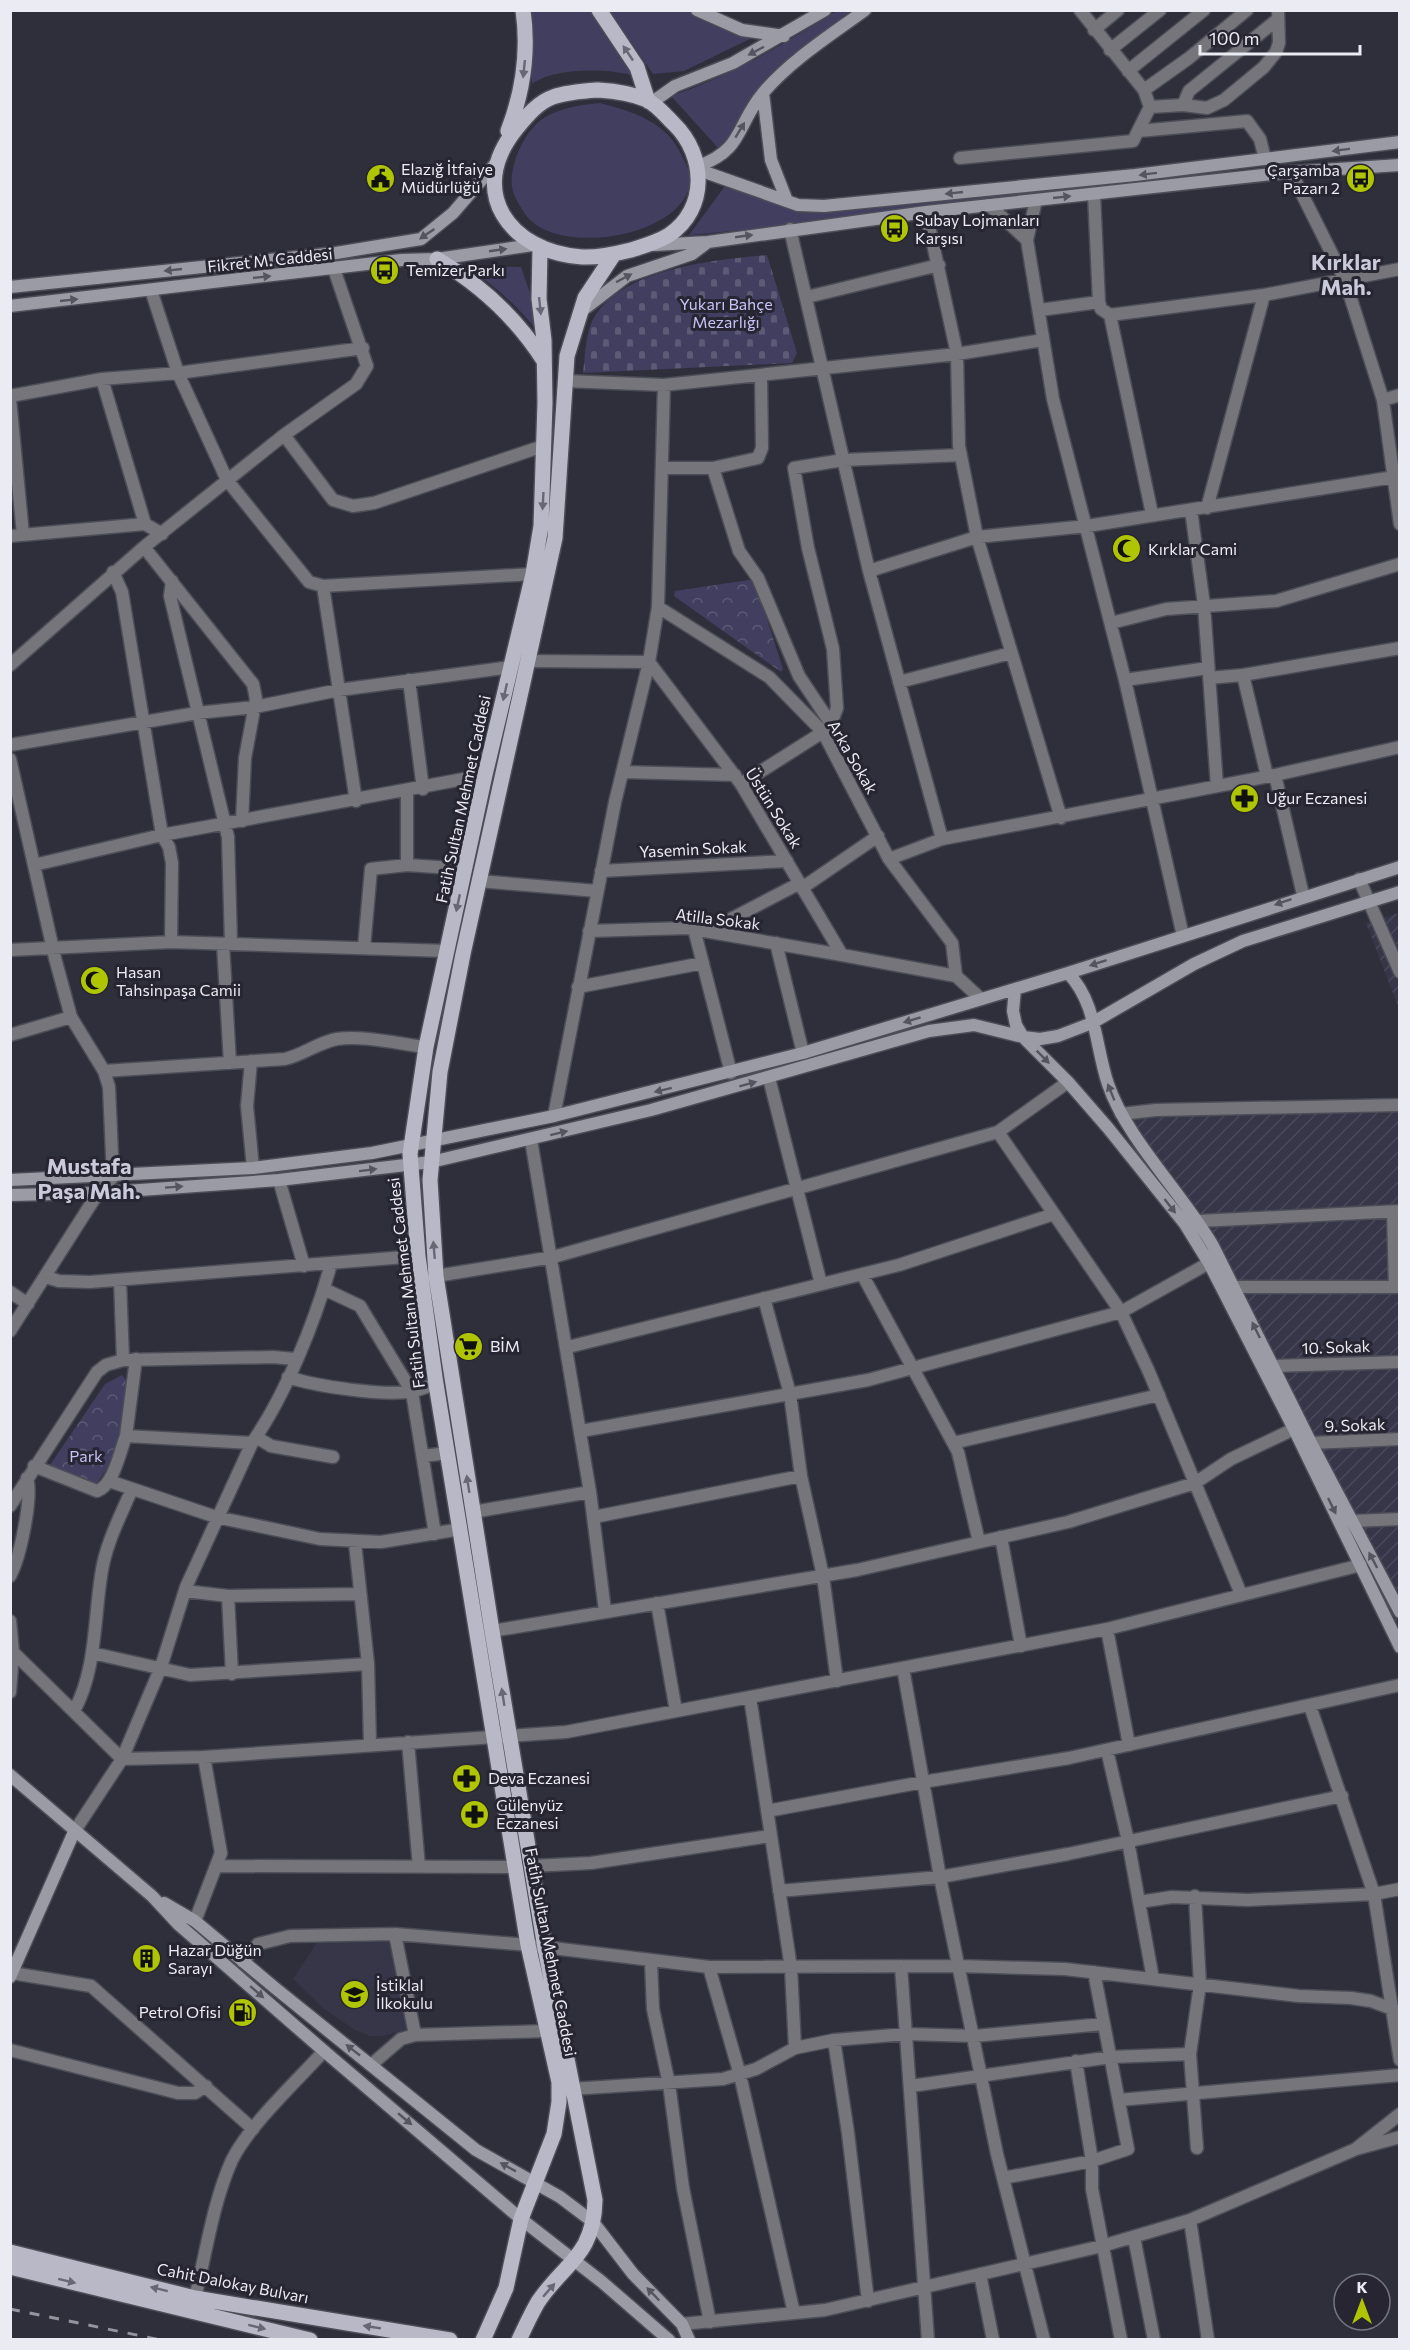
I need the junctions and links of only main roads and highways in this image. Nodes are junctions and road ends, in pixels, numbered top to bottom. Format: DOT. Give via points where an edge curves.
graph roads {
  1 [pos="523,10"];
  2 [pos="599,10"];
  3 [pos="697,10"];
  4 [pos="825,10"];
  5 [pos="865,10"];
  6 [pos="784,36"];
  7 [pos="763,93"];
  8 [pos="649,102"];
  9 [pos="1400,142"];
  10 [pos="504,144"];
  11 [pos="497,162"];
  12 [pos="1400,165"];
  13 [pos="698,168"];
  14 [pos="787,201"];
  15 [pos="708,242"];
  16 [pos="536,246"];
  17 [pos="644,246"];
  18 [pos="614,254"];
  19 [pos="437,259"];
  20 [pos="10,287"];
  21 [pos="10,306"];
  22 [pos="578,314"];
  23 [pos="545,362"];
  24 [pos="1400,867"];
  25 [pos="1400,892"];
  26 [pos="1068,973"];
  27 [pos="1015,989"];
  28 [pos="1092,1023"];
  29 [pos="1023,1037"];
  30 [pos="434,1141"];
  31 [pos="410,1145"];
  32 [pos="431,1162"];
  33 [pos="410,1165"];
  34 [pos="10,1180"];
  35 [pos="10,1195"];
  36 [pos="1396,1598"];
  37 [pos="1400,1612"];
  38 [pos="1400,1647"];
  39 [pos="10,1775"];
  40 [pos="74,1832"];
  41 [pos="152,1896"];
  42 [pos="11,1975"];
  43 [pos="536,2183"];
  44 [pos="521,2219"];
  45 [pos="592,2222"];
  46 [pos="10,2252"];
  47 [pos="573,2262"];
  48 [pos="10,2267"];
  49 [pos="310,2340"];
  50 [pos="450,2340"];
  51 [pos="483,2340"];
  52 [pos="519,2340"];
  53 [pos="669,2340"];
  54 [pos="689,2340"];
  1 -- 10 [label="main road, one-way" via="522,81 518,106"];
  8 -- 2 [label="main road, one-way" via="637,67"];
  3 -- 6 [label="main road" via="741,30"];
  4 -- 6 [label="main road"];
  5 -- 7 [label="main road"];
  6 -- 8 [label="main road, one-way"];
  13 -- 7 [label="main road, one-way" via="727,153"];
  7 -- 14 [label="main road" via="771,160"];
  8 -- 10 [label="main road" via="622,92 598,90 552,97 525,117"];
  8 -- 13 [label="main road" via="679,129"];
  9 -- 14 [label="main road, one-way" via="1135,175 824,206"];
  10 -- 11 [label="main road"];
  11 -- 16 [label="main road" via="494,179 500,213"];
  11 -- 20 [label="main road, one-way" via="453,213 421,239 336,253"];
  15 -- 12 [label="main road, one-way" via="926,212 1291,172"];
  13 -- 14 [label="main road"];
  13 -- 17 [label="main road" via="694,205 682,223 669,235"];
  15 -- 17 [label="main road"];
  22 -- 15 [label="main road, one-way" via="627,276 692,254"];
  16 -- 18 [label="main road" via="582,257"];
  19 -- 16 [label="main road, Fikret M. Caddesi, one-way"];
  16 -- 23 [label="main road, Fatih Sultan Mehmet Caddesi, one-way"];
  17 -- 18 [label="main road"];
  18 -- 22 [label="main road"];
  21 -- 19 [label="main road, Fikret M. Caddesi, one-way"];
  19 -- 23 [label="main road" via="497,302"];
  22 -- 30 [label="main road" via="567,356 555,537 440,1072"];
  23 -- 31 [label="main road, Fatih Sultan Mehmet Caddesi, one-way" via="543,500 533,574 426,1047"];
  24 -- 26 [label="main road, one-way"];
  25 -- 28 [label="main road" via="1272,931 1219,952"];
  26 -- 27 [label="main road"];
  26 -- 28 [label="main road" via="1085,996"];
  27 -- 29 [label="main road" via="1013,1011"];
  27 -- 30 [label="main road, one-way" via="731,1073"];
  28 -- 29 [label="main road" via="1058,1036"];
  36 -- 28 [label="main road, one-way" via="1311,1443 1199,1221 1121,1114 1107,1082"];
  32 -- 29 [label="main road, one-way" via="769,1078 928,1031 959,1026 991,1027"];
  29 -- 38 [label="main road, one-way" via="1068,1082 1185,1224 1294,1430"];
  30 -- 31 [label="main road"];
  30 -- 32 [label="main road"];
  31 -- 33 [label="main road, Fatih Sultan Mehmet Caddesi"];
  31 -- 34 [label="main road" via="254,1168"];
  32 -- 33 [label="main road"];
  45 -- 32 [label="main road, one-way" via="594,2200 544,1948 436,1276 430,1213"];
  35 -- 33 [label="main road, one-way" via="279,1180"];
  33 -- 43 [label="main road, Fatih Sultan Mehmet Caddesi" via="436,1384 493,1736 528,1945 559,2082 554,2134"];
  36 -- 37 [label="main road"];
  39 -- 40 [label="main road"];
  40 -- 41 [label="main road"];
  40 -- 42 [label="main road"];
  43 -- 41 [label="main road, one-way" via="476,2150 195,1921"];
  41 -- 44 [label="main road, one-way" via="178,1924 324,2052"];
  43 -- 44 [label="main road, Fatih Sultan Mehmet Caddesi"];
  43 -- 45 [label="main road"];
  44 -- 47 [label="main road"];
  44 -- 51 [label="main road, Fatih Sultan Mehmet Caddesi" via="508,2279"];
  45 -- 47 [label="main road" via="584,2249"];
  54 -- 45 [label="main road, one-way" via="682,2324 633,2274"];
  50 -- 46 [label="main road, Cahit Dalokay Bulvarı, one-way" via="195,2298"];
  52 -- 47 [label="main road, one-way" via="538,2302"];
  47 -- 53 [label="main road" via="603,2282"];
  48 -- 49 [label="main road, Cahit Dalokay Bulvarı, one-way"];
}
